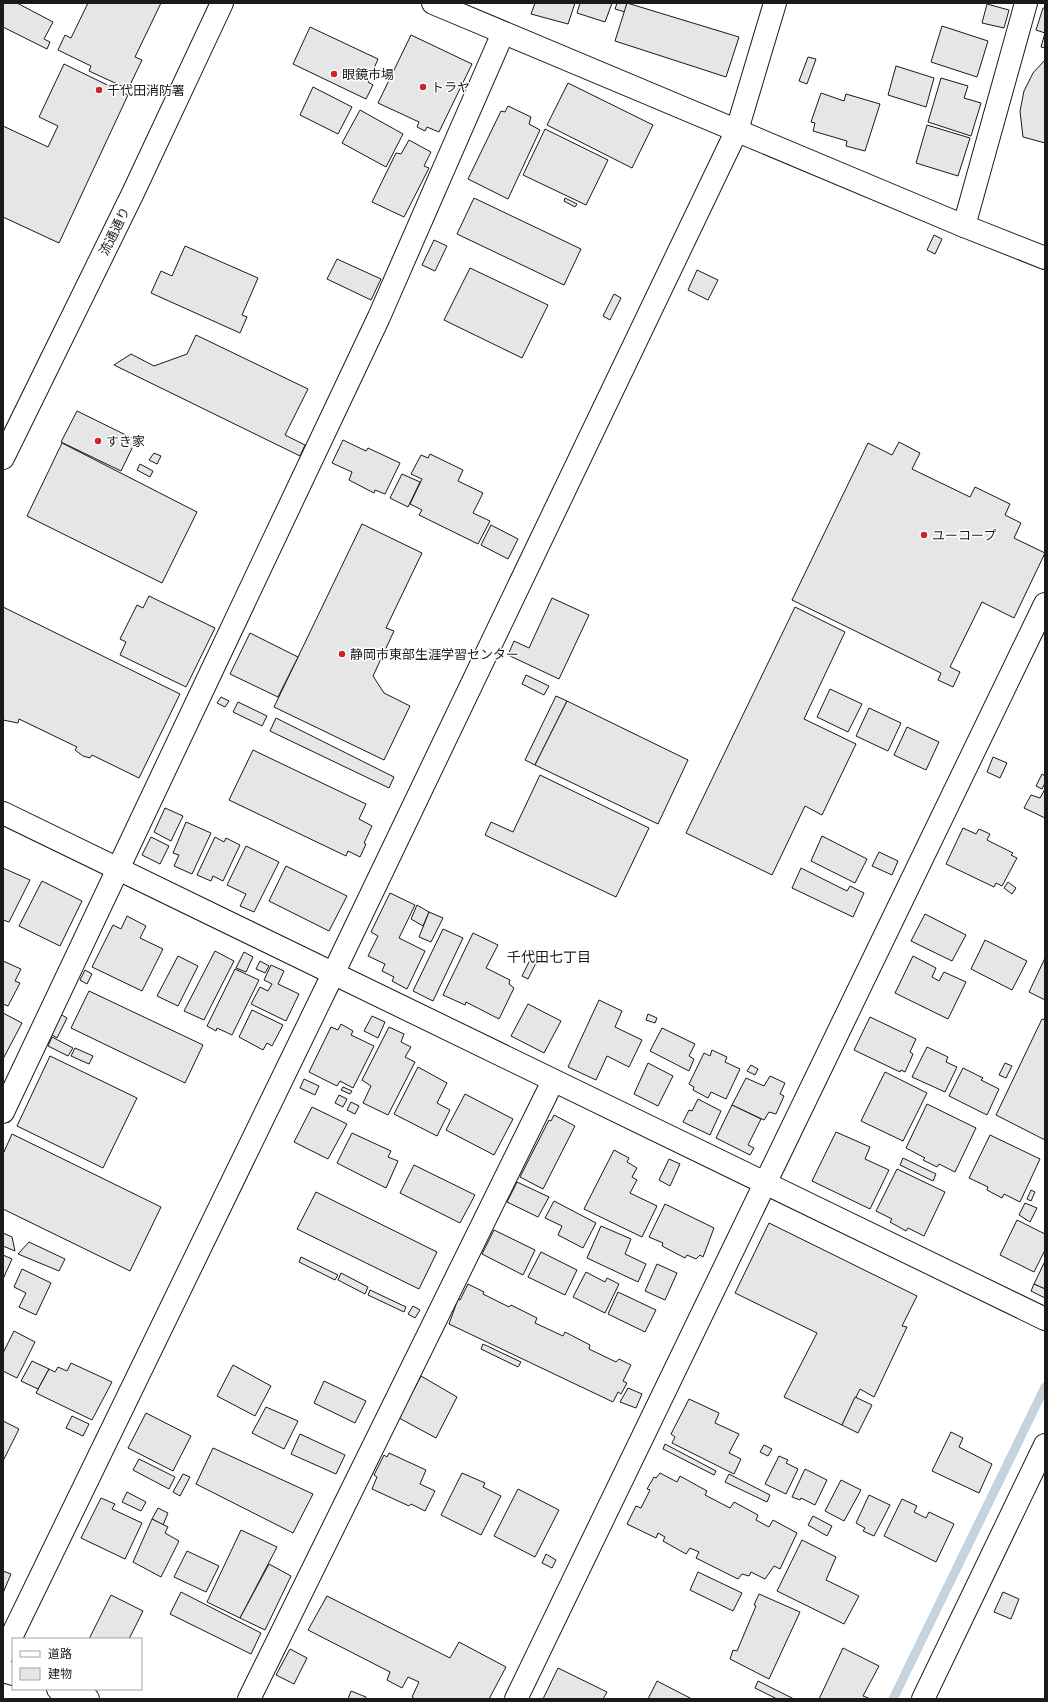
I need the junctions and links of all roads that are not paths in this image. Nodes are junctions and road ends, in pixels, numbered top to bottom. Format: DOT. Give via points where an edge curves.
graph roads {
  1 [pos="222,3"];
  2 [pos="433,3"];
  3 [pos="775,3"];
  4 [pos="1026,3"];
  5 [pos="503,33"];
  6 [pos="736,130"];
  7 [pos="964,226"];
  8 [pos="1045,258"];
  9 [pos="3,458"];
  10 [pos="1045,604"];
  11 [pos="3,813"];
  12 [pos="119,870"];
  13 [pos="333,974"];
  14 [pos="553,1081"];
  15 [pos="3,1112"];
  16 [pos="766,1184"];
  17 [pos="1045,1319"];
  18 [pos="1045,1445"];
  19 [pos="3,1654"];
  20 [pos="61,1690"];
  21 [pos="88,1699"];
  22 [pos="249,1699"];
  23 [pos="516,1699"];
  24 [pos="923,1699"];
  1 -- 9 [label="street, 流通通り" via="133,194"];
  2 -- 5 [label="street"];
  3 -- 6 [label="street"];
  4 -- 7 [label="street"];
  5 -- 6 [label="street"];
  5 -- 12 [label="street" via="379,318"];
  6 -- 7 [label="street"];
  6 -- 13 [label="street"];
  7 -- 8 [label="street"];
  10 -- 16 [label="street"];
  11 -- 12 [label="street"];
  12 -- 13 [label="street"];
  12 -- 15 [label="street"];
  13 -- 14 [label="street"];
  13 -- 19 [label="street"];
  14 -- 16 [label="street"];
  14 -- 22 [label="street"];
  16 -- 17 [label="street"];
  16 -- 23 [label="street"];
  18 -- 24 [label="street"];
  20 -- 21 [label="street"];
}
